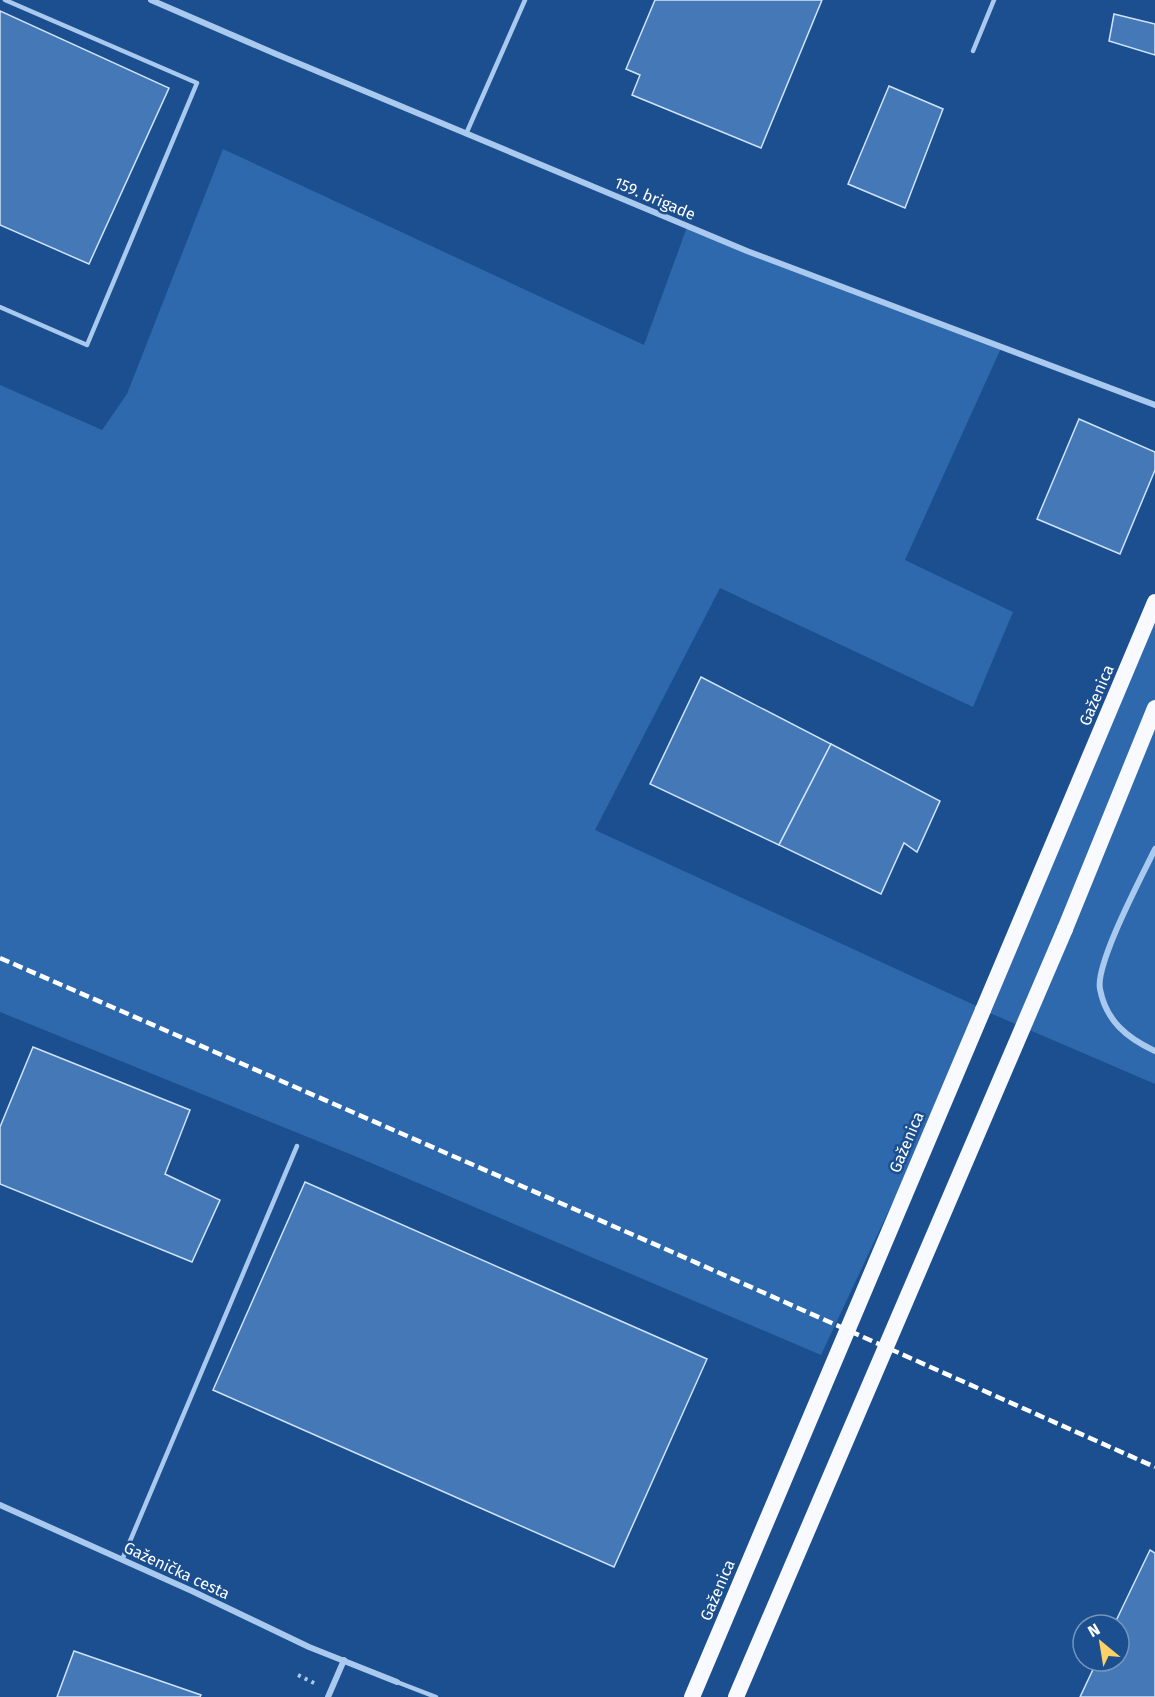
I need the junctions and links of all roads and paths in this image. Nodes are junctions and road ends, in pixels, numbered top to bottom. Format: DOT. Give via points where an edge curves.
graph roads {
  1 [pos="5,0"];
  2 [pos="151,0"];
  3 [pos="525,0"];
  4 [pos="994,0"];
  5 [pos="973,51"];
  6 [pos="466,134"];
  7 [pos="0,308"];
  8 [pos="1155,405"];
  9 [pos="1155,602"];
  10 [pos="1155,708"];
  11 [pos="1155,849"];
  12 [pos="1155,1051"];
  13 [pos="297,1146"];
  14 [pos="0,1505"];
  15 [pos="122,1560"];
  16 [pos="344,1660"];
  17 [pos="398,1682"];
  18 [pos="328,1697"];
  19 [pos="436,1697"];
  20 [pos="692,1697"];
  21 [pos="736,1697"];
  1 -- 7 [label="lane" via="198,82 87,345"];
  2 -- 6 [label="street, 159. brigade"];
  3 -- 6 [label="lane"];
  4 -- 5 [label="lane"];
  6 -- 8 [label="street, 159. brigade" via="747,251"];
  9 -- 20 [label="highway, Gaženica, bridge"];
  10 -- 21 [label="highway, bridge" via="1065,930"];
  11 -- 12 [label="street" via="1106,953 1099,987 1113,1022"];
  13 -- 15 [label="lane"];
  14 -- 15 [label="street, Gaženička cesta"];
  15 -- 16 [label="street, Gaženička cesta"];
  16 -- 17 [label="street, Gaženička cesta"];
  16 -- 18 [label="street"];
  17 -- 19 [label="lane, Gaženička cesta"];
}
